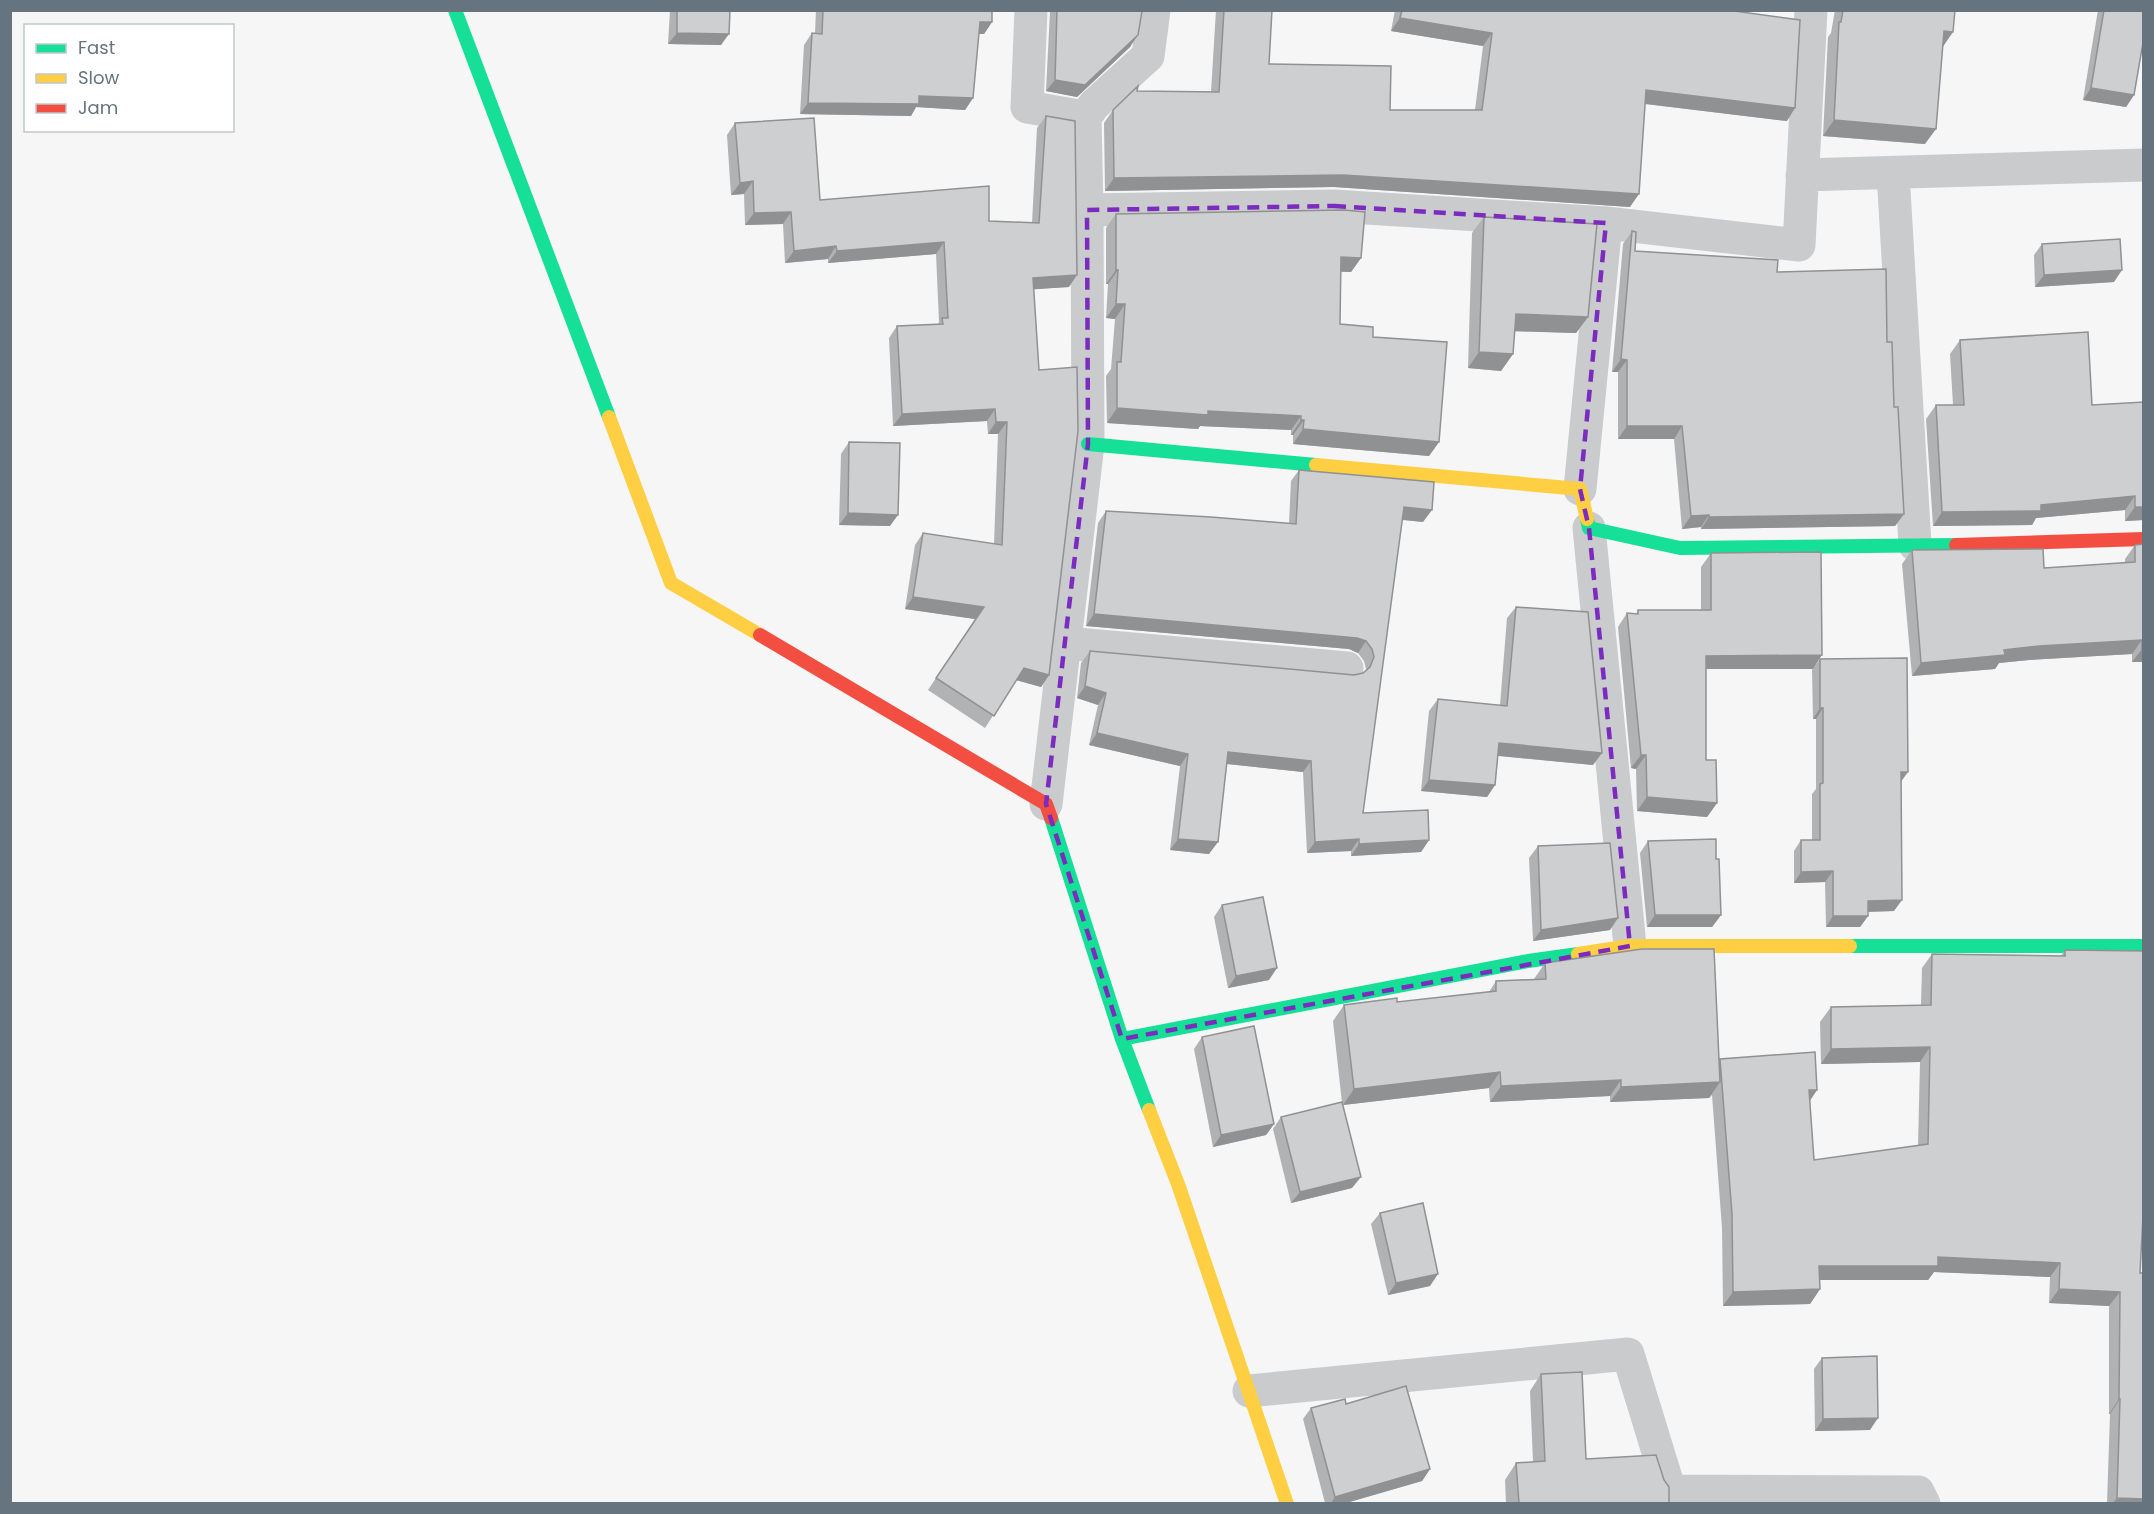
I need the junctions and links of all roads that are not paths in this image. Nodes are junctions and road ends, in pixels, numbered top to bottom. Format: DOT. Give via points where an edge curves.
graph roads {
  1 [pos="455,10"];
  2 [pos="1030,10"];
  3 [pos="1154,10"];
  4 [pos="1811,10"];
  5 [pos="1085,117"];
  6 [pos="2144,165"];
  7 [pos="1893,173"];
  8 [pos="1802,176"];
  9 [pos="1087,210"];
  10 [pos="1606,223"];
  11 [pos="1088,444"];
  12 [pos="1580,489"];
  13 [pos="1589,528"];
  14 [pos="2144,539"];
  15 [pos="1915,545"];
  16 [pos="1065,643"];
  17 [pos="1347,668"];
  18 [pos="1046,804"];
  19 [pos="1630,946"];
  20 [pos="2144,946"];
  21 [pos="1122,1039"];
  22 [pos="1249,1391"];
  23 [pos="1287,1503"];
  24 [pos="1924,1503"];
  1 -- 18 [label="street" via="671,583"];
  2 -- 5 [label="street" via="1027,107"];
  3 -- 5 [label="street" via="1148,57"];
  4 -- 8 [label="street"];
  5 -- 9 [label="street"];
  6 -- 7 [label="street"];
  7 -- 8 [label="street"];
  7 -- 15 [label="street"];
  8 -- 10 [label="street" via="1799,245"];
  9 -- 10 [label="street" via="1334,206"];
  9 -- 11 [label="street"];
  10 -- 12 [label="street"];
  11 -- 12 [label="street"];
  11 -- 16 [label="street"];
  12 -- 13 [label="street"];
  13 -- 15 [label="street" via="1680,548"];
  13 -- 19 [label="street"];
  14 -- 15 [label="street"];
  16 -- 17 [label="street"];
  16 -- 18 [label="street"];
  18 -- 21 [label="street"];
  19 -- 20 [label="street"];
  19 -- 21 [label="street" via="1528,961"];
  21 -- 22 [label="street" via="1178,1184"];
  22 -- 23 [label="street"];
  22 -- 24 [label="street" via="1628,1354 1670,1491 1918,1492"];
}
